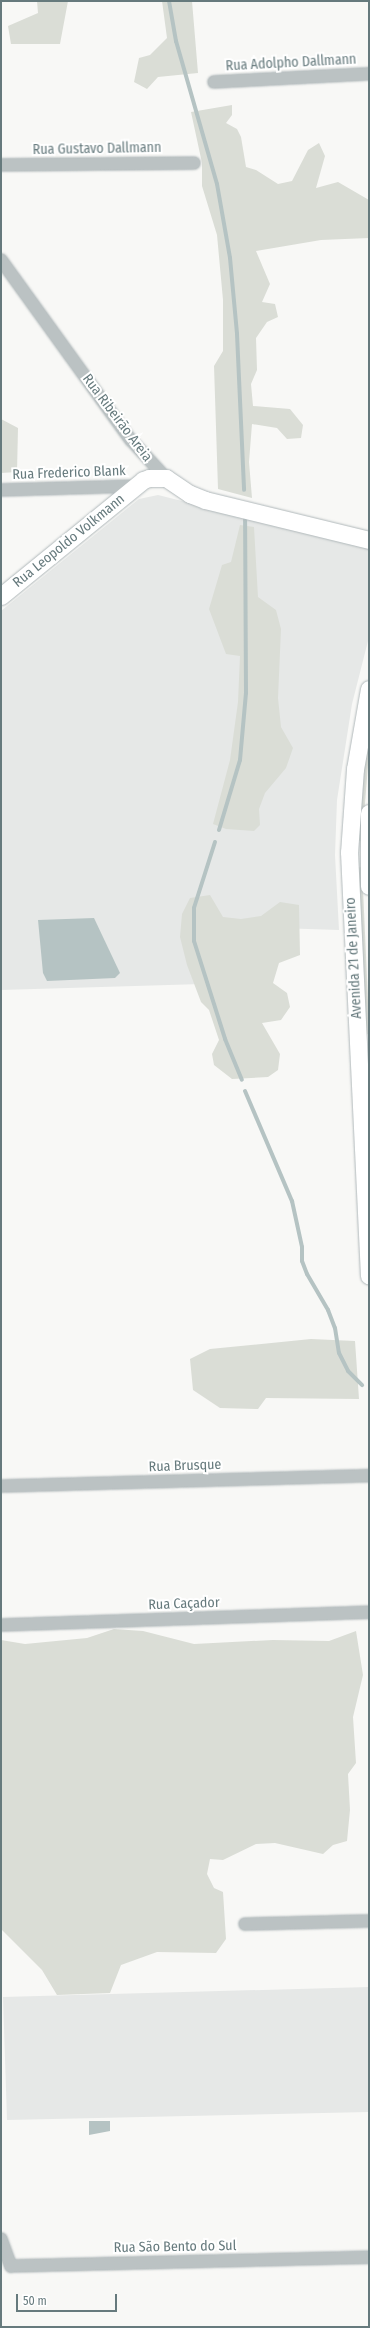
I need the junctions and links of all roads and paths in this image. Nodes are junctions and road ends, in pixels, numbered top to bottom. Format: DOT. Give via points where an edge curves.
graph roads {
  1 [pos="369,74"];
  2 [pos="214,82"];
  3 [pos="194,163"];
  4 [pos="1,165"];
  5 [pos="1,260"];
  6 [pos="171,482"];
  7 [pos="137,486"];
  8 [pos="1,490"];
  9 [pos="369,540"];
  10 [pos="1,596"];
  11 [pos="369,689"];
  12 [pos="369,813"];
  13 [pos="349,852"];
  14 [pos="367,852"];
  15 [pos="369,886"];
  16 [pos="364,1046"];
  17 [pos="368,1246"];
  18 [pos="369,1276"];
  19 [pos="369,1476"];
  20 [pos="1,1486"];
  21 [pos="369,1612"];
  22 [pos="1,1626"];
  23 [pos="369,1921"];
  24 [pos="245,1924"];
  25 [pos="1,2239"];
  26 [pos="369,2257"];
  1 -- 2 [label="street, Rua Adolpho Dallmann"];
  3 -- 4 [label="street, Rua Gustavo Dallmann"];
  5 -- 6 [label="street, Rua Ribeirão Areia" via="131,440"];
  6 -- 7 [label="street, Rua Leopoldo Volkmann"];
  6 -- 9 [label="street, Rua Ribeirão Areia" via="205,500"];
  7 -- 8 [label="street, Rua Frederico Blank"];
  7 -- 10 [label="street, Rua Leopoldo Volkmann"];
  11 -- 13 [label="street, Avenida 21 de Janeiro" via="355,769"];
  12 -- 14 [label="street, Avenida 21 de Janeiro"];
  13 -- 14 [label="street"];
  13 -- 16 [label="street, Avenida 21 de Janeiro"];
  14 -- 15 [label="street, Avenida 21 de Janeiro"];
  16 -- 17 [label="street, Avenida 21 de Janeiro"];
  17 -- 18 [label="street, Avenida 21 de Janeiro"];
  19 -- 20 [label="street, Rua Brusque"];
  21 -- 22 [label="street, Rua Caçador"];
  23 -- 24 [label="street"];
  25 -- 26 [label="street, Rua São Bento do Sul" via="11,2266"];
}
